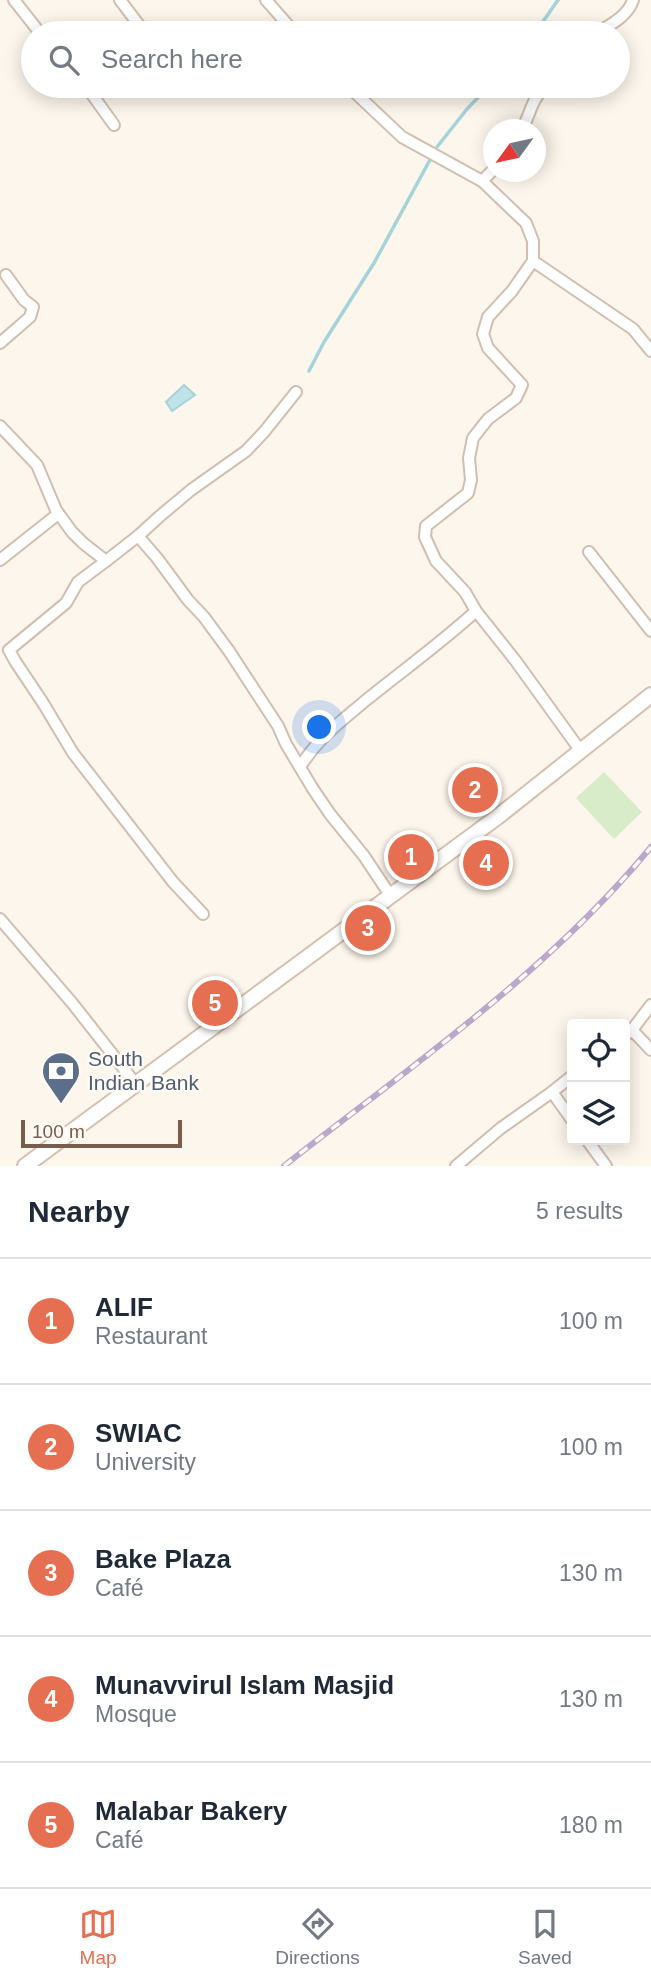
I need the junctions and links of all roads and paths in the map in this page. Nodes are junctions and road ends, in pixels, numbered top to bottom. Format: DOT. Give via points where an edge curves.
graph roads {
  1 [pos="14,0"];
  2 [pos="120,0"];
  3 [pos="266,0"];
  4 [pos="633,0"];
  5 [pos="31,21"];
  6 [pos="136,21"];
  7 [pos="284,21"];
  8 [pos="615,21"];
  9 [pos="95,98"];
  10 [pos="360,98"];
  11 [pos="535,98"];
  12 [pos="528,119"];
  13 [pos="114,125"];
  14 [pos="482,181"];
  15 [pos="533,261"];
  16 [pos="6,275"];
  17 [pos="0,343"];
  18 [pos="651,351"];
  19 [pos="296,392"];
  20 [pos="0,426"];
  21 [pos="58,514"];
  22 [pos="138,536"];
  23 [pos="589,552"];
  24 [pos="0,560"];
  25 [pos="106,561"];
  26 [pos="476,611"];
  27 [pos="651,632"];
  28 [pos="651,695"];
  29 [pos="580,750"];
  30 [pos="300,767"];
  31 [pos="390,895"];
  32 [pos="203,914"];
  33 [pos="0,919"];
  34 [pos="651,1005"];
  35 [pos="630,1031"];
  36 [pos="630,1034"];
  37 [pos="651,1050"];
  38 [pos="567,1080"];
  39 [pos="135,1083"];
  40 [pos="552,1092"];
  41 [pos="567,1113"];
  42 [pos="591,1145"];
  43 [pos="25,1166"];
  44 [pos="456,1166"];
  45 [pos="606,1166"];
  1 -- 5 [label="street"];
  2 -- 6 [label="street"];
  3 -- 7 [label="street"];
  4 -- 8 [label="street"];
  9 -- 13 [label="street"];
  10 -- 14 [label="street" via="401,137"];
  11 -- 12 [label="street"];
  14 -- 15 [label="street" via="526,223 533,241"];
  15 -- 18 [label="street" via="633,329"];
  15 -- 26 [label="street" via="488,317 483,334 488,348 522,384 516,398 488,419 473,438 468,493 425,526 436,561"];
  16 -- 17 [label="street" via="33,307 30,317"];
  19 -- 22 [label="street" via="246,451"];
  20 -- 21 [label="street" via="37,465"];
  21 -- 24 [label="street"];
  21 -- 25 [label="street"];
  22 -- 25 [label="street"];
  22 -- 30 [label="street" via="229,650"];
  23 -- 27 [label="street"];
  25 -- 32 [label="street" via="78,582 66,603 9,650 73,752"];
  26 -- 29 [label="street"];
  26 -- 30 [label="street" via="442,643 335,725"];
  28 -- 29 [label="main road"];
  29 -- 31 [label="main road"];
  30 -- 31 [label="street"];
  31 -- 39 [label="main road"];
  33 -- 39 [label="street"];
  34 -- 35 [label="street"];
  36 -- 37 [label="street"];
  38 -- 40 [label="street"];
  39 -- 43 [label="main road"];
  40 -- 41 [label="street"];
  40 -- 44 [label="street"];
  42 -- 45 [label="street"];
}
